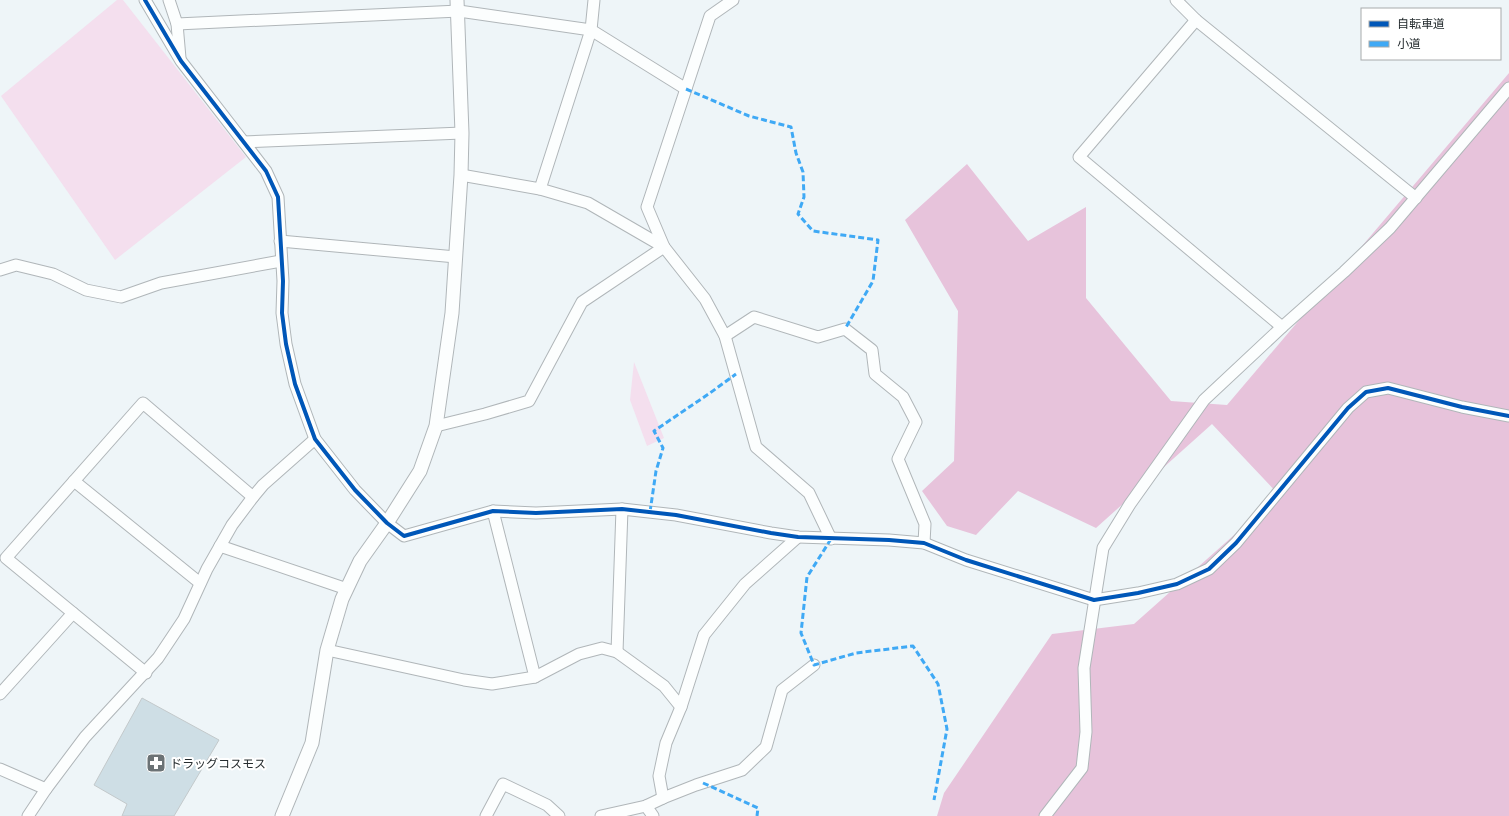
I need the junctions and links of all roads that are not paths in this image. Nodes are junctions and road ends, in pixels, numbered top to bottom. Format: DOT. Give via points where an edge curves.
graph roads {
  1 [pos="145,0"];
  2 [pos="168,0"];
  3 [pos="594,0"];
  4 [pos="733,0"];
  5 [pos="1176,0"];
  6 [pos="458,5"];
  7 [pos="1196,20"];
  8 [pos="177,24"];
  9 [pos="591,30"];
  10 [pos="181,61"];
  11 [pos="1509,88"];
  12 [pos="686,89"];
  13 [pos="462,133"];
  14 [pos="244,142"];
  15 [pos="461,175"];
  16 [pos="540,189"];
  17 [pos="1416,198"];
  18 [pos="280,241"];
  19 [pos="664,247"];
  20 [pos="456,257"];
  21 [pos="281,261"];
  22 [pos="0,270"];
  23 [pos="1282,327"];
  24 [pos="725,336"];
  25 [pos="1509,416"];
  26 [pos="436,426"];
  27 [pos="315,439"];
  28 [pos="74,481"];
  29 [pos="253,498"];
  30 [pos="622,509"];
  31 [pos="493,511"];
  32 [pos="387,523"];
  33 [pos="798,536"];
  34 [pos="831,539"];
  35 [pos="924,543"];
  36 [pos="220,546"];
  37 [pos="200,583"];
  38 [pos="347,589"];
  39 [pos="1094,600"];
  40 [pos="73,613"];
  41 [pos="327,650"];
  42 [pos="617,652"];
  43 [pos="814,665"];
  44 [pos="146,672"];
  45 [pos="535,677"];
  46 [pos="0,694"];
  47 [pos="681,707"];
  48 [pos="0,769"];
  49 [pos="46,789"];
  50 [pos="663,798"];
  51 [pos="646,806"];
  52 [pos="28,816"];
  53 [pos="282,816"];
  54 [pos="486,816"];
  55 [pos="559,816"];
  56 [pos="601,816"];
  57 [pos="653,816"];
  58 [pos="1045,816"];
  1 -- 10 [label="street"];
  2 -- 8 [label="street"];
  3 -- 9 [label="street"];
  4 -- 12 [label="street" via="710,16"];
  5 -- 7 [label="street"];
  6 -- 8 [label="street"];
  6 -- 9 [label="street"];
  6 -- 13 [label="street"];
  7 -- 17 [label="street"];
  7 -- 23 [label="street" via="1079,157"];
  8 -- 10 [label="street"];
  9 -- 12 [label="street"];
  9 -- 16 [label="street"];
  10 -- 14 [label="street"];
  11 -- 17 [label="street"];
  12 -- 19 [label="street" via="647,207"];
  13 -- 14 [label="street"];
  13 -- 15 [label="street"];
  14 -- 18 [label="street" via="266,171 278,197"];
  15 -- 16 [label="street"];
  15 -- 20 [label="street"];
  16 -- 19 [label="street" via="588,203"];
  17 -- 23 [label="street" via="1390,228"];
  18 -- 20 [label="street"];
  18 -- 21 [label="street"];
  19 -- 24 [label="street" via="705,299"];
  19 -- 26 [label="street" via="582,302 529,401"];
  20 -- 26 [label="street" via="452,313"];
  21 -- 22 [label="street" via="161,283 121,297 86,290 53,274 16,265"];
  21 -- 27 [label="street" via="282,313 286,344 295,384"];
  23 -- 39 [label="street" via="1204,400 1130,504 1103,548"];
  24 -- 34 [label="street" via="756,447 809,493"];
  24 -- 35 [label="street" via="754,317 818,337 845,329 872,350 875,374 903,397 916,422 898,459 925,524"];
  25 -- 39 [label="street" via="1388,388 1366,392 1348,408 1236,543 1209,569 1177,584"];
  26 -- 32 [label="street" via="420,470"];
  27 -- 29 [label="street"];
  27 -- 32 [label="street" via="355,490"];
  28 -- 29 [label="street" via="143,403"];
  28 -- 37 [label="street"];
  28 -- 40 [label="street" via="6,558"];
  29 -- 36 [label="street" via="232,525"];
  30 -- 31 [label="street" via="536,513"];
  30 -- 33 [label="street" via="676,514"];
  30 -- 42 [label="street"];
  31 -- 32 [label="street" via="404,536"];
  31 -- 45 [label="street"];
  32 -- 38 [label="street" via="360,560"];
  33 -- 34 [label="street"];
  33 -- 47 [label="street" via="745,584 704,635"];
  34 -- 35 [label="street"];
  35 -- 39 [label="street" via="966,560"];
  36 -- 37 [label="street"];
  36 -- 38 [label="street"];
  37 -- 44 [label="street" via="184,619"];
  38 -- 41 [label="street"];
  39 -- 58 [label="street" via="1084,668 1086,732 1082,768"];
  40 -- 44 [label="street"];
  40 -- 46 [label="street"];
  41 -- 45 [label="street" via="492,684"];
  41 -- 53 [label="street" via="312,743"];
  42 -- 45 [label="street" via="602,648 579,654"];
  42 -- 47 [label="street" via="664,686"];
  43 -- 50 [label="street" via="782,690 766,747 742,770"];
  44 -- 49 [label="street" via="85,737"];
  47 -- 50 [label="street" via="666,743 659,776"];
  48 -- 49 [label="street"];
  49 -- 52 [label="street"];
  50 -- 51 [label="street"];
  51 -- 56 [label="street"];
  51 -- 57 [label="street"];
  54 -- 55 [label="street" via="504,784 547,805"];
}
